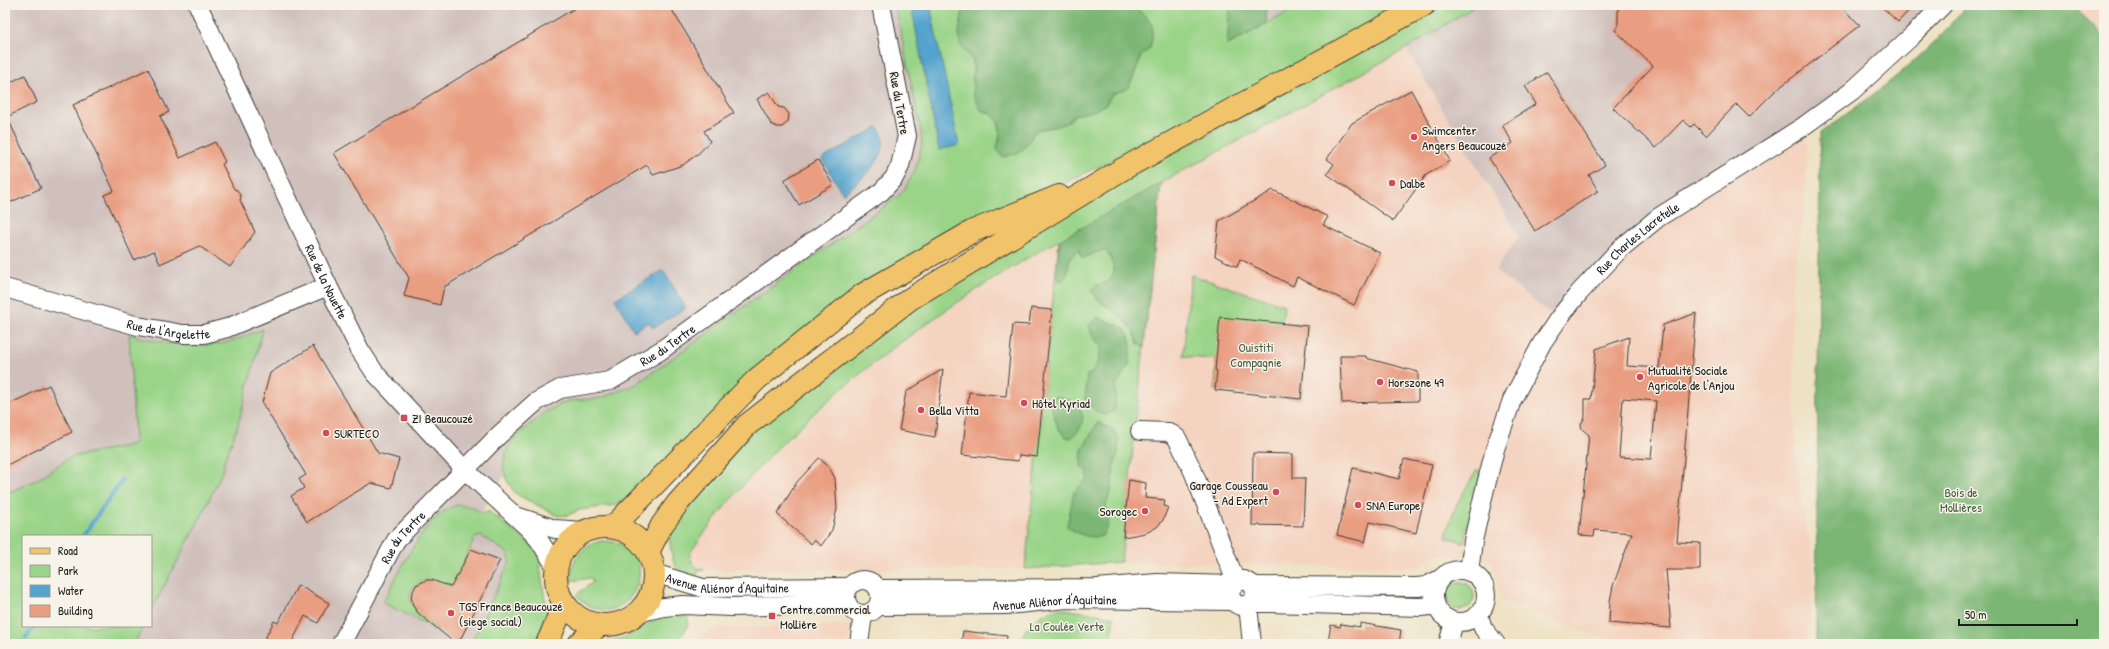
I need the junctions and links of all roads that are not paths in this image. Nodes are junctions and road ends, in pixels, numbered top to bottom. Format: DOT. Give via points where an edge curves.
graph roads {
  1 [pos="198,5"];
  2 [pos="881,5"];
  3 [pos="1424,5"];
  4 [pos="1943,5"];
  5 [pos="1121,170"];
  6 [pos="328,286"];
  7 [pos="5,288"];
  8 [pos="1140,431"];
  9 [pos="465,470"];
  10 [pos="516,516"];
  11 [pos="613,527"];
  12 [pos="583,532"];
  13 [pos="1223,550"];
  14 [pos="648,552"];
  15 [pos="556,567"];
  16 [pos="1469,572"];
  17 [pos="654,573"];
  18 [pos="1440,579"];
  19 [pos="1205,584"];
  20 [pos="849,587"];
  21 [pos="1242,594"];
  22 [pos="564,604"];
  23 [pos="867,604"];
  24 [pos="1436,605"];
  25 [pos="637,613"];
  26 [pos="1479,616"];
  27 [pos="1454,622"];
  28 [pos="599,625"];
  29 [pos="1249,643"];
  30 [pos="341,644"];
  31 [pos="547,644"];
  32 [pos="579,644"];
  33 [pos="859,644"];
  34 [pos="1448,644"];
  35 [pos="1496,644"];
  1 -- 6 [label="street, Rue de la Nouette"];
  2 -- 9 [label="street, Rue du Tertre" via="907,131 904,156 889,184 640,364 610,381 560,389 536,402"];
  3 -- 5 [label="main road"];
  4 -- 16 [label="street, Rue Charles Lacretelle" via="1852,91 1801,128 1659,217 1620,250 1579,293 1542,343 1512,400 1495,449 1472,540"];
  5 -- 11 [label="main road" via="973,231 862,295 757,379 729,405"];
  5 -- 14 [label="main road" via="910,299 747,425 677,504"];
  6 -- 7 [label="street, Rue de l'Argelette" via="227,328 204,334 182,334 138,326"];
  6 -- 9 [label="street, Rue de la Nouette" via="360,350 375,373"];
  8 -- 13 [label="street" via="1169,432 1177,438"];
  9 -- 10 [label="street, Rue de la Nouette"];
  9 -- 30 [label="street, Rue du Tertre" via="396,540"];
  10 -- 12 [label="street, Rue de la Nouette" via="555,529"];
  10 -- 15 [label="street, Rue de la Nouette" via="539,540"];
  11 -- 12 [label="main road" via="598,527"];
  11 -- 14 [label="main road" via="633,535"];
  12 -- 15 [label="main road" via="564,548"];
  13 -- 19 [label="street" via="1220,568"];
  13 -- 21 [label="street"];
  14 -- 17 [label="main road"];
  15 -- 22 [label="main road" via="557,589"];
  16 -- 18 [label="street, Avenue Aliénor d'Aquitaine" via="1454,571"];
  16 -- 26 [label="street" via="1480,578 1486,588 1486,603"];
  17 -- 20 [label="street, Avenue Aliénor d'Aquitaine" via="703,588"];
  17 -- 25 [label="main road" via="650,595"];
  18 -- 21 [label="street, Avenue Aliénor d'Aquitaine" via="1426,586 1417,587"];
  18 -- 24 [label="street" via="1435,589"];
  19 -- 21 [label="street, Avenue Aliénor d'Aquitaine"];
  19 -- 23 [label="street, Avenue Aliénor d'Aquitaine" via="1157,583"];
  20 -- 23 [label="street" via="846,597"];
  20 -- 23 [label="street, Avenue Aliénor d'Aquitaine" via="858,580 872,582"];
  21 -- 23 [label="street, Avenue Aliénor d'Aquitaine" via="1067,599 1007,605"];
  21 -- 24 [label="street, Avenue Aliénor d'Aquitaine" via="1422,607"];
  21 -- 29 [label="street"];
  22 -- 28 [label="main road" via="579,618"];
  22 -- 31 [label="main road"];
  23 -- 25 [label="street, Avenue Aliénor d'Aquitaine" via="683,606"];
  23 -- 33 [label="street"];
  24 -- 27 [label="street" via="1443,616"];
  25 -- 28 [label="main road" via="619,623"];
  26 -- 27 [label="street" via="1466,622"];
  26 -- 35 [label="street"];
  27 -- 34 [label="street"];
  28 -- 32 [label="main road"];
}
